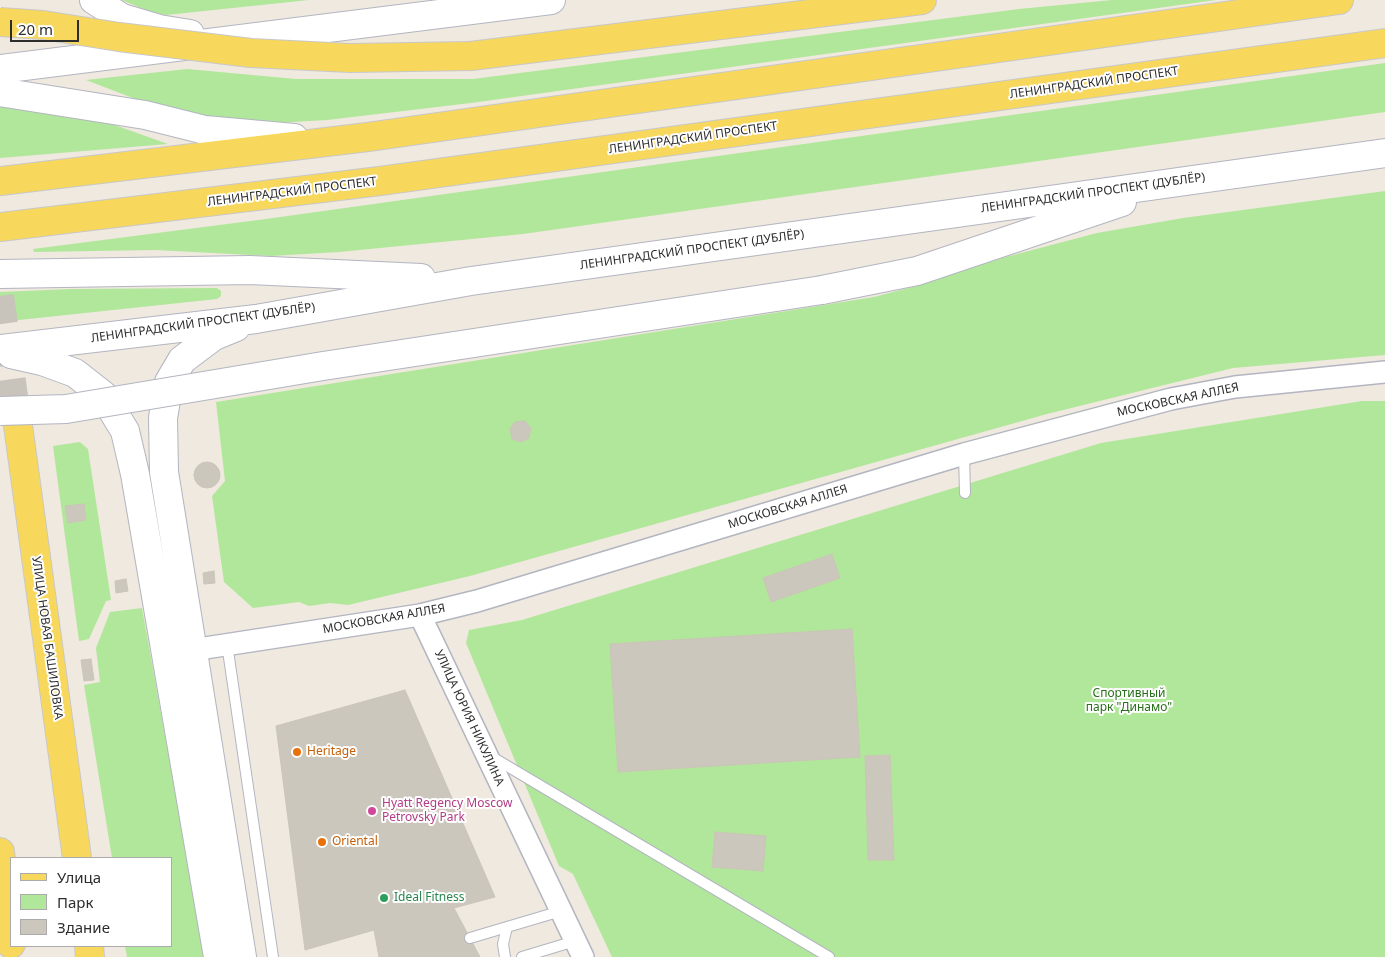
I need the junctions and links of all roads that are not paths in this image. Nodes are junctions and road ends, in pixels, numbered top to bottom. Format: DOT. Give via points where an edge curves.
graph roads {
  1 [pos="94,0"];
  2 [pos="551,0"];
  3 [pos="922,0"];
  4 [pos="1340,0"];
  5 [pos="0,22"];
  6 [pos="246,38"];
  7 [pos="1385,43"];
  8 [pos="0,70"];
  9 [pos="0,92"];
  10 [pos="368,137"];
  11 [pos="1385,153"];
  12 [pos="1195,179"];
  13 [pos="0,181"];
  14 [pos="0,227"];
  15 [pos="0,274"];
  16 [pos="471,281"];
  17 [pos="256,318"];
  18 [pos="0,351"];
  19 [pos="1385,372"];
  20 [pos="8,414"];
  21 [pos="964,454"];
  22 [pos="965,492"];
  23 [pos="420,615"];
  24 [pos="227,644"];
  25 [pos="192,650"];
  26 [pos="486,754"];
  27 [pos="0,852"];
  28 [pos="77,857"];
  29 [pos="561,911"];
  30 [pos="507,927"];
  31 [pos="10,937"];
  32 [pos="470,938"];
  33 [pos="579,949"];
  34 [pos="218,957"];
  35 [pos="242,957"];
  36 [pos="273,957"];
  37 [pos="504,957"];
  38 [pos="522,957"];
  39 [pos="829,957"];
  1 -- 6 [label="main road" via="122,18 159,29 208,37"];
  2 -- 6 [label="main road" via="432,11"];
  3 -- 5 [label="main road, bridge" via="574,45 444,57 350,58 252,53"];
  4 -- 10 [label="main road"];
  6 -- 8 [label="main road"];
  7 -- 14 [label="main road, ЛЕНИНГРАДСКИЙ ПРОСПЕКТ" via="390,180"];
  9 -- 10 [label="main road" via="135,113 205,130 250,136 303,139"];
  10 -- 13 [label="main road"];
  11 -- 12 [label="main road, ЛЕНИНГРАДСКИЙ ПРОСПЕКТ (ДУБЛЁР)"];
  12 -- 16 [label="main road, ЛЕНИНГРАДСКИЙ ПРОСПЕКТ (ДУБЛЁР)"];
  12 -- 20 [label="main road, bridge" via="917,271 822,290 323,366 66,409"];
  15 -- 16 [label="main road" via="250,270"];
  16 -- 17 [label="main road, ЛЕНИНГРАДСКИЙ ПРОСПЕКТ (ДУБЛЁР)"];
  17 -- 18 [label="main road, ЛЕНИНГРАДСКИЙ ПРОСПЕКТ (ДУБЛЁР)"];
  17 -- 25 [label="main road" via="214,336 182,360 169,382 163,418 164,472"];
  18 -- 34 [label="main road" via="75,373 103,395 125,431"];
  19 -- 21 [label="street, МОСКОВСКАЯ АЛЛЕЯ" via="1226,389 1171,400"];
  20 -- 28 [label="main road, УЛИЦА НОВАЯ БАШИЛОВКА"];
  21 -- 22 [label="lane"];
  21 -- 23 [label="street, МОСКОВСКАЯ АЛЛЕЯ" via="478,601"];
  23 -- 24 [label="street, МОСКОВСКАЯ АЛЛЕЯ"];
  23 -- 26 [label="street, УЛИЦА ЮРИЯ НИКУЛИНА"];
  24 -- 25 [label="street, МОСКОВСКАЯ АЛЛЕЯ"];
  24 -- 36 [label="lane"];
  25 -- 35 [label="main road"];
  26 -- 29 [label="street, УЛИЦА ЮРИЯ НИКУЛИНА"];
  26 -- 39 [label="lane"];
  27 -- 31 [label="main road"];
  29 -- 30 [label="lane"];
  29 -- 33 [label="street, УЛИЦА ЮРИЯ НИКУЛИНА"];
  30 -- 32 [label="lane"];
  30 -- 37 [label="lane"];
  33 -- 38 [label="lane"];
}
